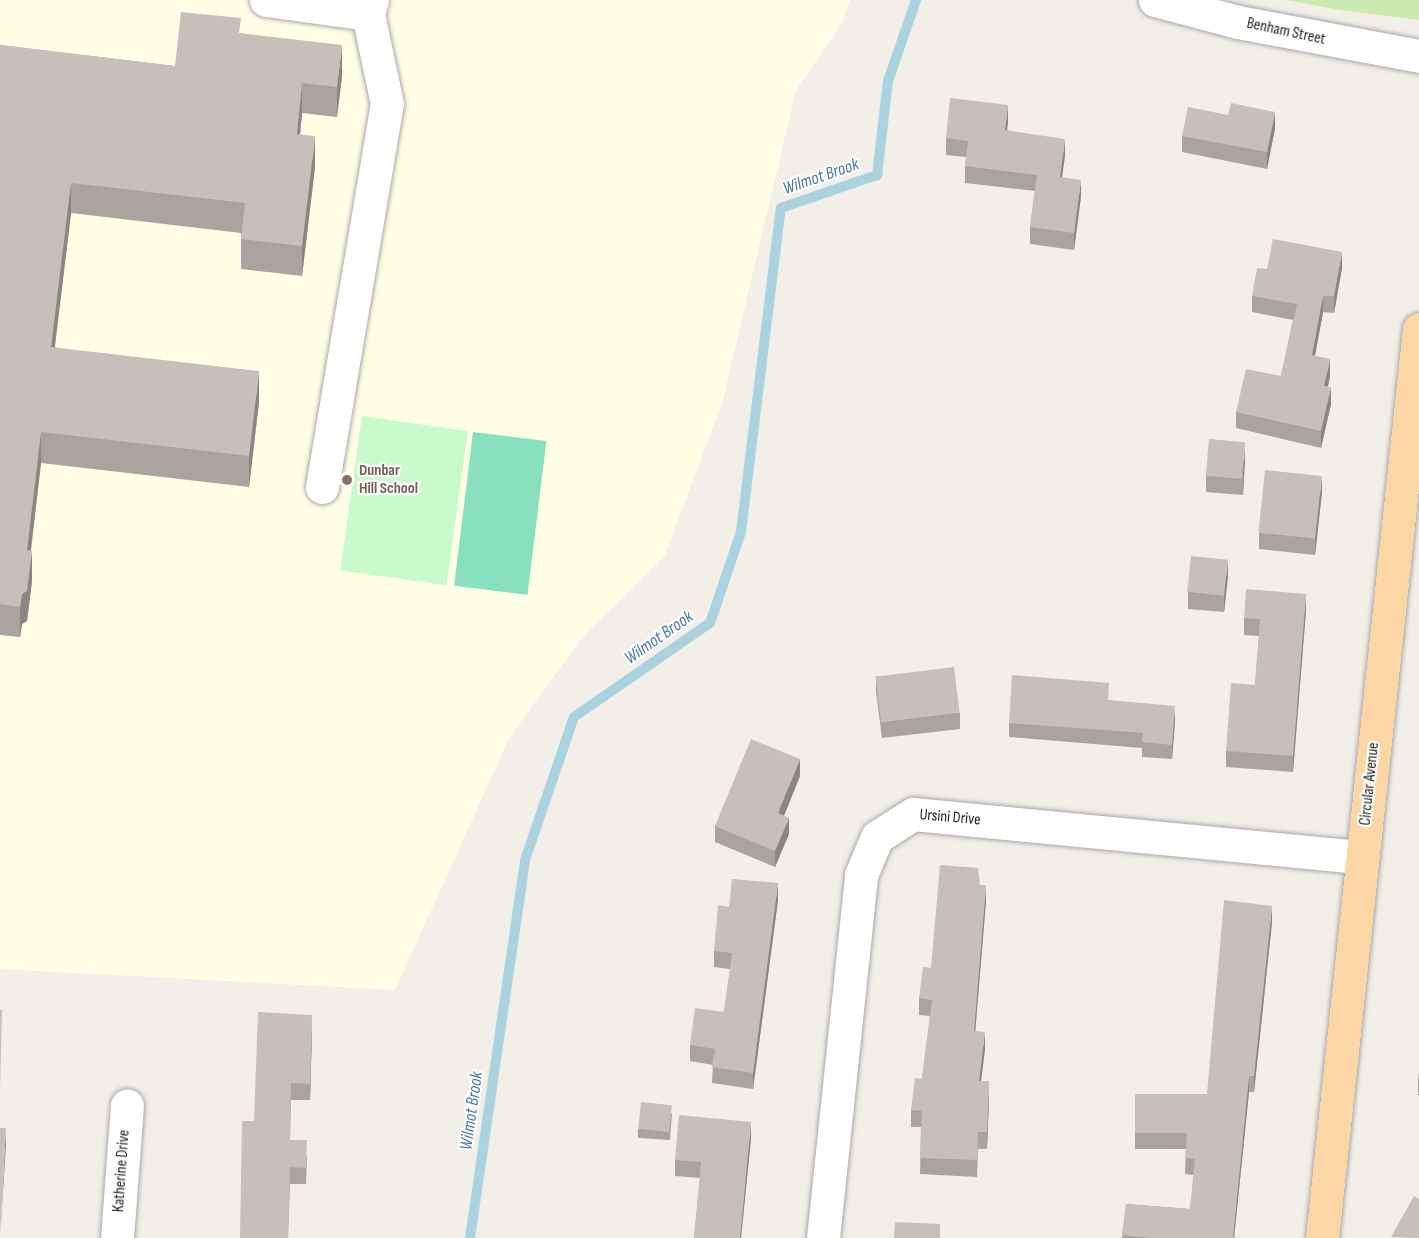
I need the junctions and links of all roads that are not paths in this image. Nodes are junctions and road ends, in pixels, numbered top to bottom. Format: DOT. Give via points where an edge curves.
graph roads {
  1 [pos="266,0"];
  2 [pos="1155,0"];
  3 [pos="370,7"];
  4 [pos="1419,56"];
  5 [pos="1419,329"];
  6 [pos="322,487"];
  7 [pos="1362,857"];
  8 [pos="127,1105"];
  9 [pos="117,1238"];
  10 [pos="823,1238"];
  11 [pos="1322,1238"];
  1 -- 3 [label="street"];
  2 -- 4 [label="street, Benham Street" via="1238,22"];
  3 -- 6 [label="street" via="387,104"];
  5 -- 7 [label="main road, Circular Avenue"];
  7 -- 10 [label="street, Ursini Drive" via="913,814 877,837 861,875"];
  7 -- 11 [label="main road, Circular Avenue"];
  8 -- 9 [label="street, Katherine Drive"];
}
